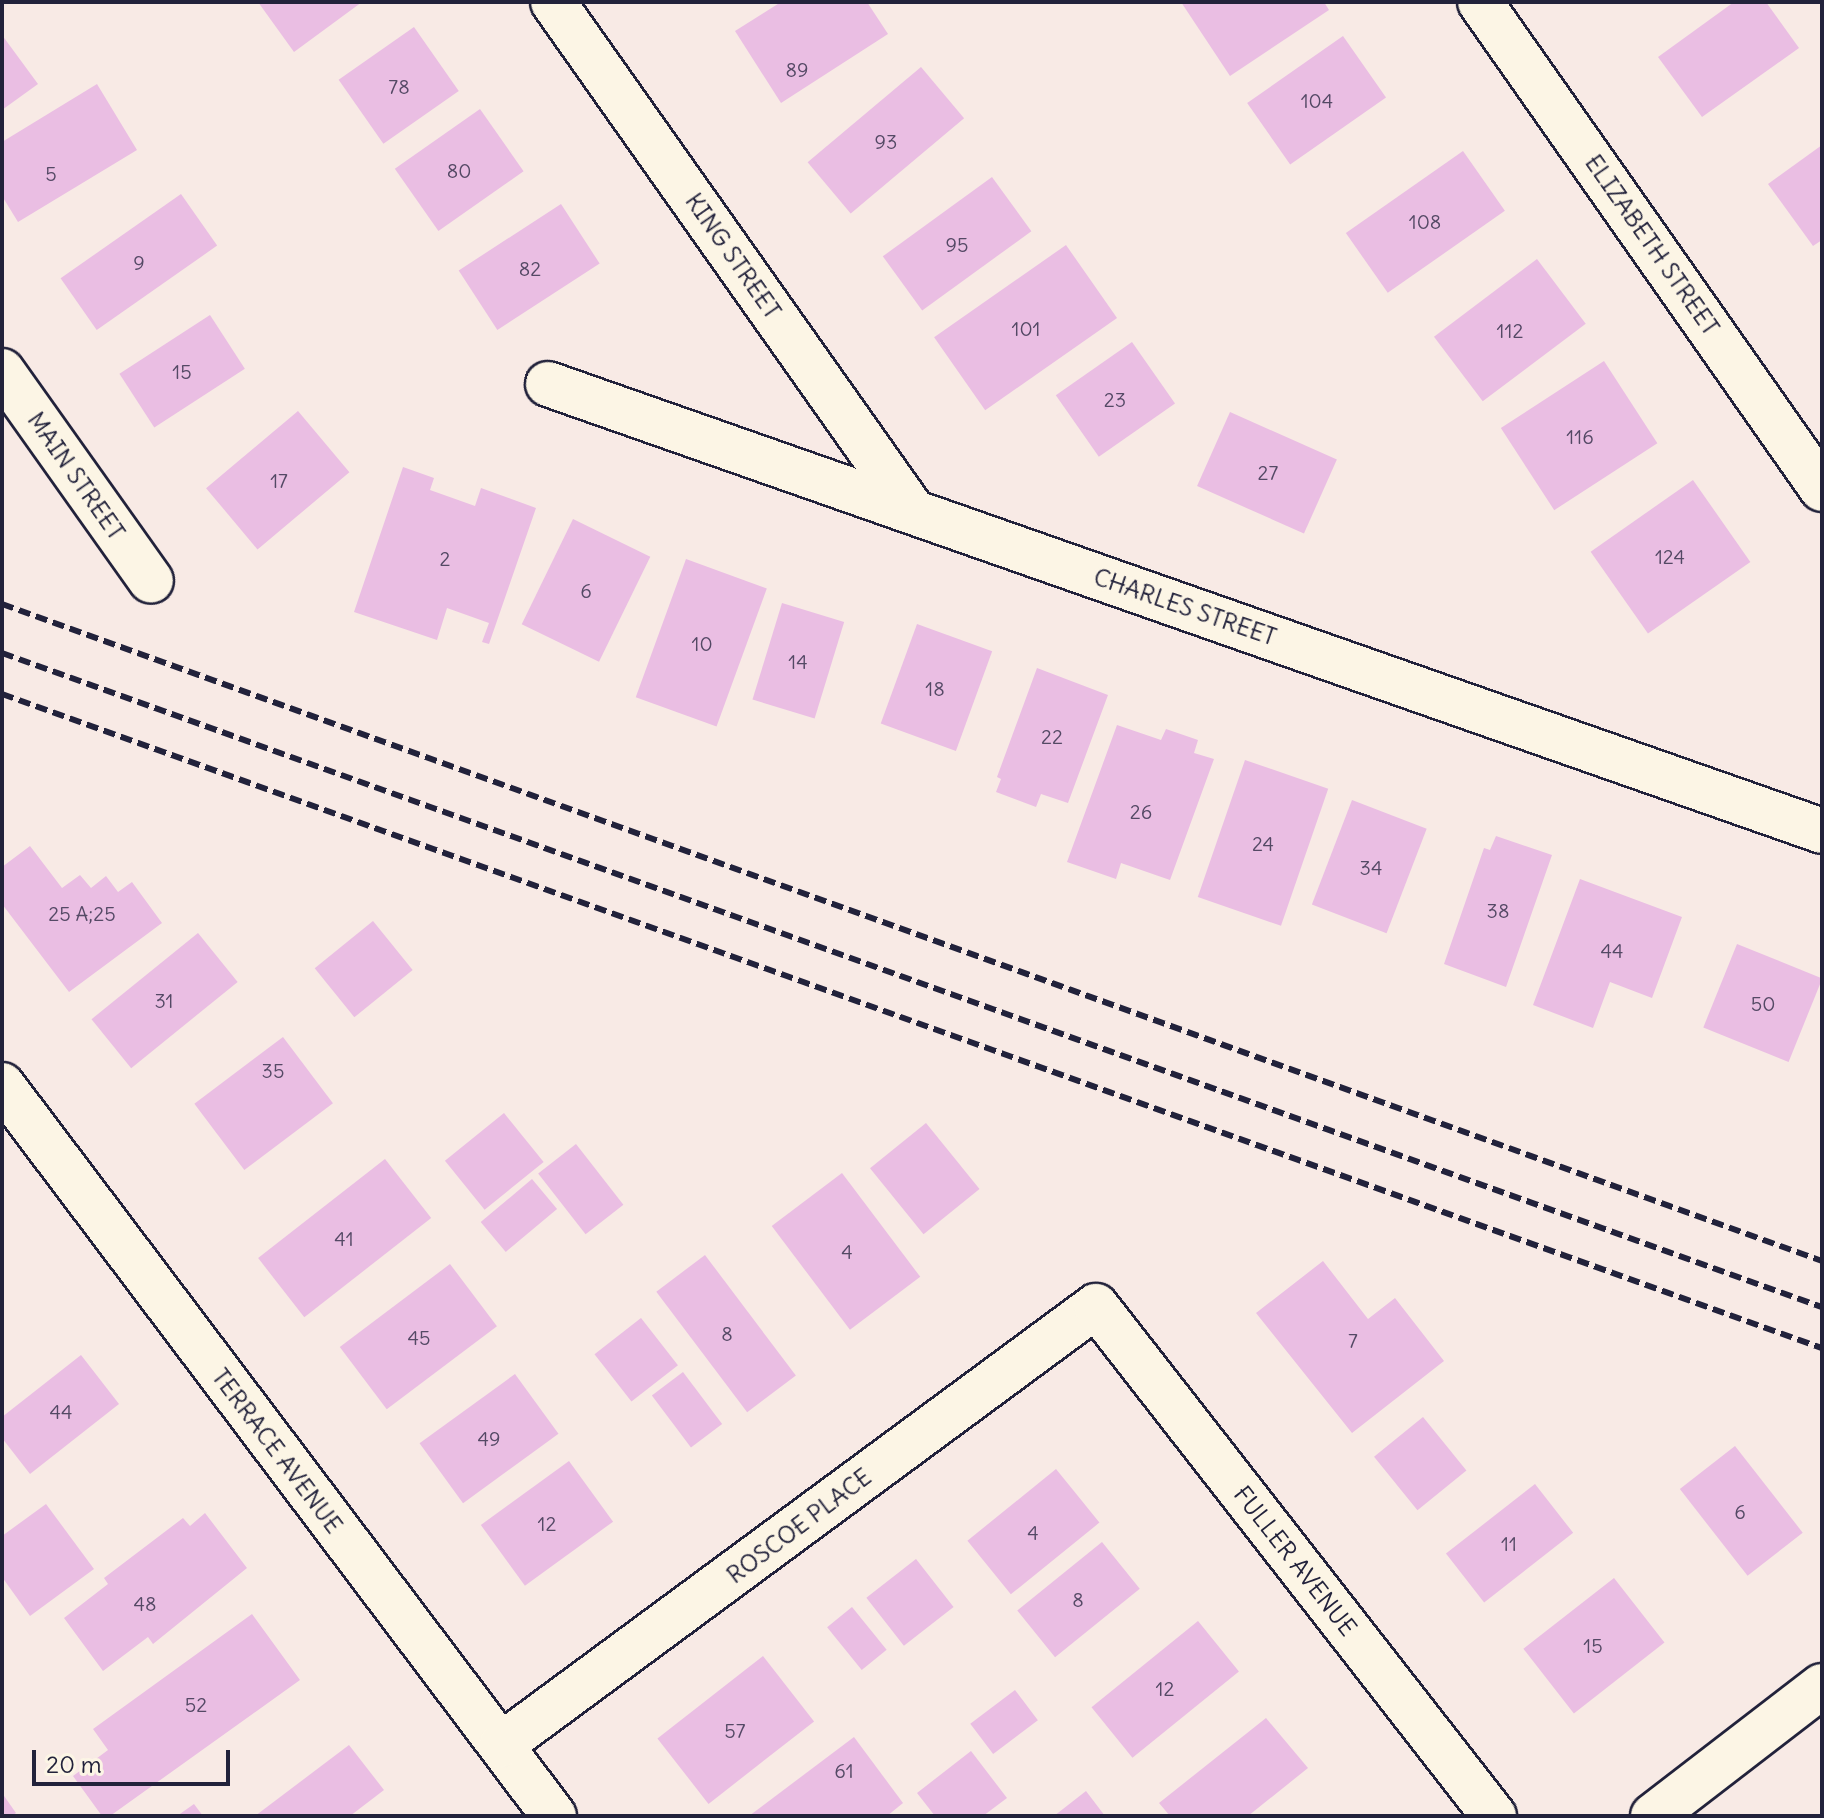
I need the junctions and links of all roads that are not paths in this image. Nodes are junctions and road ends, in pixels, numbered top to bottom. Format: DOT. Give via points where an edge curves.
graph roads {
  1 [pos="553,2"];
  2 [pos="1480,2"];
  3 [pos="2,371"];
  4 [pos="548,384"];
  5 [pos="1822,489"];
  6 [pos="912,510"];
  7 [pos="151,581"];
  8 [pos="1822,831"];
  9 [pos="2,1085"];
  10 [pos="1096,1306"];
  11 [pos="1822,1686"];
  12 [pos="501,1745"];
  13 [pos="554,1816"];
  14 [pos="1494,1816"];
  15 [pos="1653,1816"];
  1 -- 6 [label="street, KING STREET"];
  2 -- 5 [label="street, ELIZABETH STREET"];
  3 -- 7 [label="street, MAIN STREET"];
  4 -- 6 [label="street, CHARLES STREET"];
  6 -- 8 [label="street, CHARLES STREET"];
  9 -- 12 [label="street, TERRACE AVENUE"];
  10 -- 12 [label="street, ROSCOE PLACE"];
  10 -- 14 [label="street, FULLER AVENUE"];
  11 -- 15 [label="street"];
  12 -- 13 [label="street, TERRACE AVENUE"];
}
